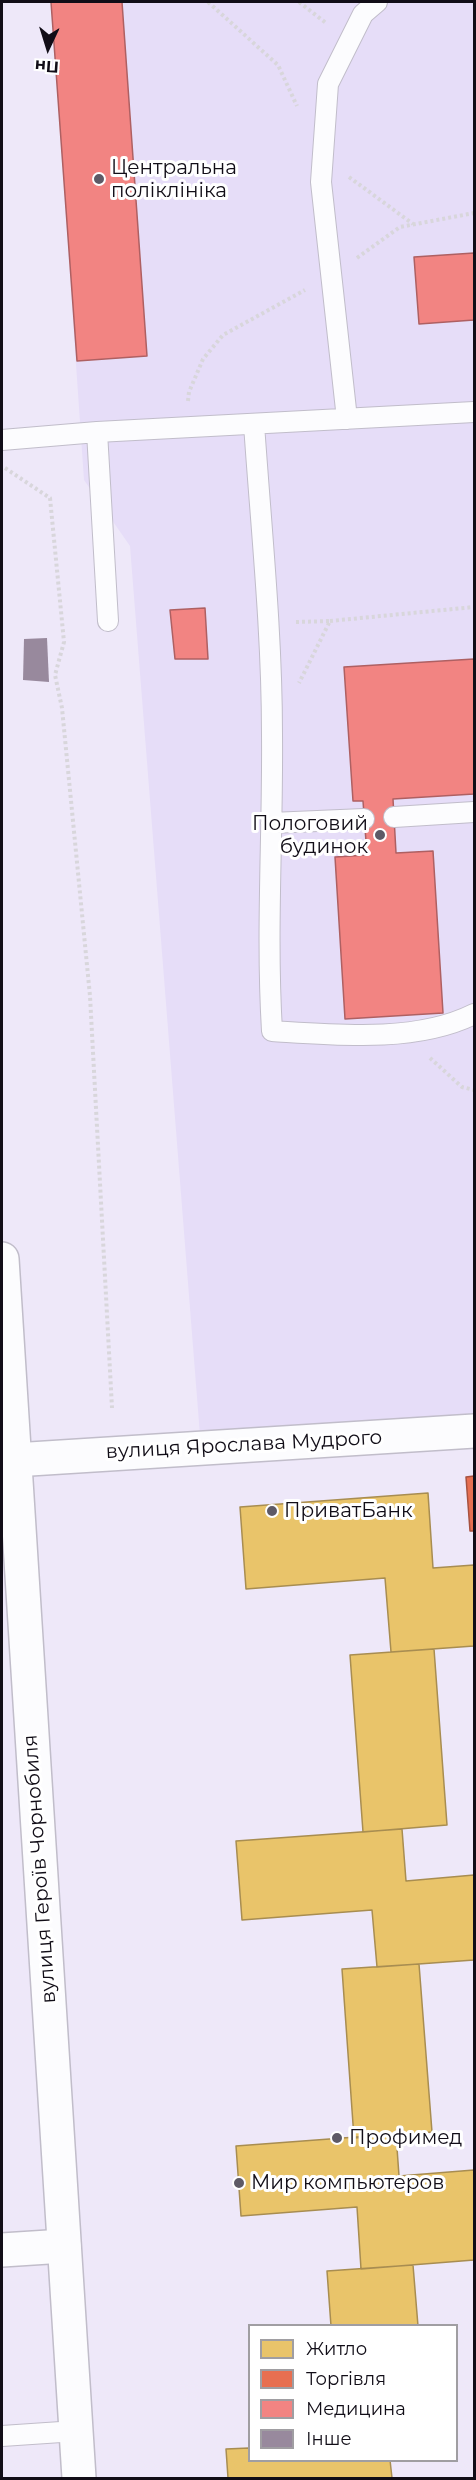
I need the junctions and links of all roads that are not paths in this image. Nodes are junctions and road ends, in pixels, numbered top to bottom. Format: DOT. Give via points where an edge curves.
graph roads {
  1 [pos="377,2"];
  2 [pos="474,412"];
  3 [pos="347,419"];
  4 [pos="254,424"];
  5 [pos="97,432"];
  6 [pos="2,440"];
  7 [pos="108,621"];
  8 [pos="474,812"];
  9 [pos="394,817"];
  10 [pos="364,819"];
  11 [pos="271,823"];
  12 [pos="474,1014"];
  13 [pos="2,1259"];
  14 [pos="4,1352"];
  15 [pos="474,1431"];
  16 [pos="14,1460"];
  17 [pos="64,2246"];
  18 [pos="2,2250"];
  19 [pos="76,2431"];
  20 [pos="2,2436"];
  21 [pos="79,2478"];
  1 -- 3 [label="lane" via="363,14 328,84 321,182"];
  2 -- 3 [label="lane"];
  3 -- 4 [label="lane"];
  4 -- 5 [label="lane"];
  4 -- 11 [label="lane" via="269,624"];
  5 -- 6 [label="lane"];
  5 -- 7 [label="lane"];
  8 -- 9 [label="lane"];
  10 -- 11 [label="lane"];
  11 -- 12 [label="lane" via="272,1031 402,1034 464,1020"];
  13 -- 14 [label="street, вулиця Героїв Чорнобиля"];
  14 -- 16 [label="street, вулиця Героїв Чорнобиля"];
  15 -- 16 [label="street, вулиця Ярослава Мудрого"];
  16 -- 17 [label="street, вулиця Героїв Чорнобиля"];
  17 -- 18 [label="street"];
  17 -- 19 [label="street, вулиця Героїв Чорнобиля"];
  19 -- 20 [label="lane"];
  19 -- 21 [label="street, вулиця Героїв Чорнобиля"];
}
